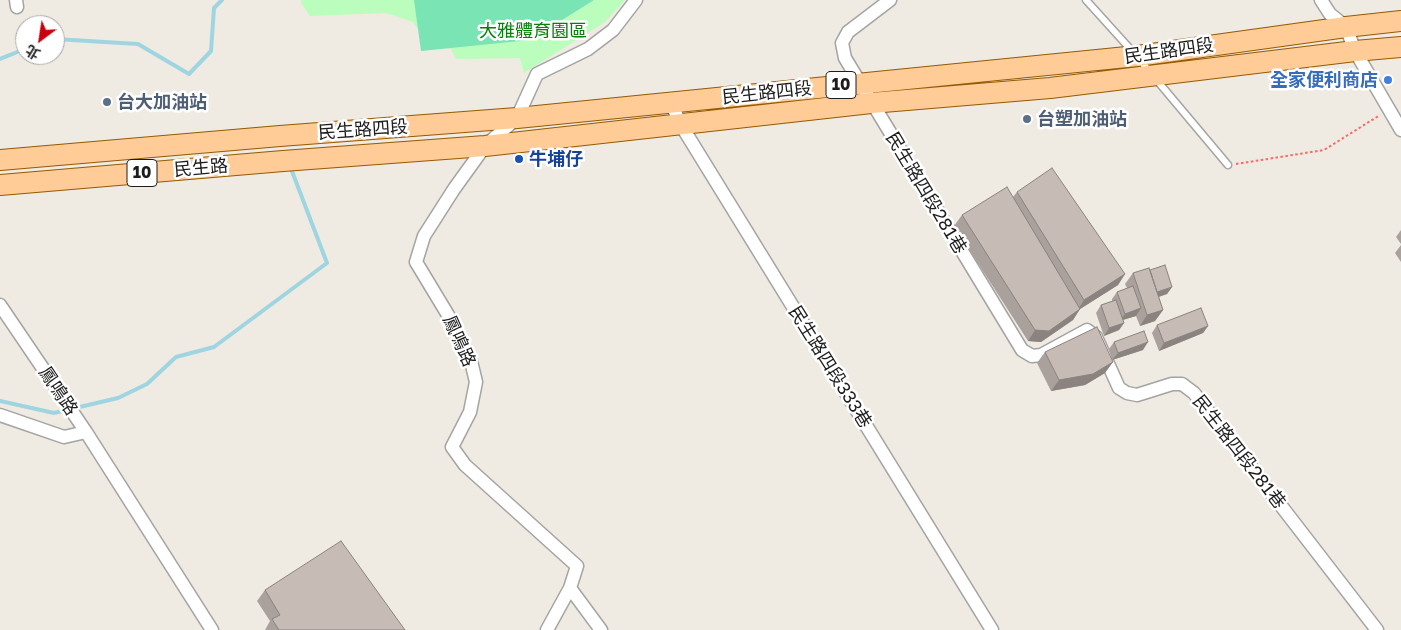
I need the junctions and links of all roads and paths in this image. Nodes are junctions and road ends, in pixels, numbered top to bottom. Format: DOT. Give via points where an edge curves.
graph roads {
  1 [pos="636,0"];
  2 [pos="890,0"];
  3 [pos="1086,0"];
  4 [pos="1321,0"];
  5 [pos="1401,21"];
  6 [pos="1346,27"];
  7 [pos="1401,47"];
  8 [pos="1355,51"];
  9 [pos="1137,56"];
  10 [pos="1152,76"];
  11 [pos="861,84"];
  12 [pos="670,103"];
  13 [pos="871,103"];
  14 [pos="1389,109"];
  15 [pos="517,118"];
  16 [pos="681,125"];
  17 [pos="1401,130"];
  18 [pos="280,136"];
  19 [pos="485,146"];
  20 [pos="0,160"];
  21 [pos="283,161"];
  22 [pos="1228,165"];
  23 [pos="0,185"];
  24 [pos="0,305"];
  25 [pos="0,415"];
  26 [pos="86,432"];
  27 [pos="570,588"];
  28 [pos="212,630"];
  29 [pos="547,630"];
  30 [pos="601,630"];
  31 [pos="992,630"];
  32 [pos="1377,630"];
  1 -- 15 [label="street" via="613,30 588,49 537,74"];
  2 -- 11 [label="street" via="848,32 842,43 845,58"];
  3 -- 9 [label="lane"];
  4 -- 6 [label="street" via="1330,14"];
  5 -- 6 [label="main road, 民生路四段 / 10"];
  6 -- 8 [label="street"];
  6 -- 9 [label="main road, 民生路四段 / 10"];
  7 -- 8 [label="main road, 民生路四段 / 10"];
  8 -- 10 [label="main road, 民生路四段 / 10"];
  8 -- 14 [label="street"];
  9 -- 10 [label="lane"];
  9 -- 11 [label="main road, 民生路四段 / 10"];
  10 -- 13 [label="main road, 民生路四段 / 10"];
  10 -- 22 [label="lane"];
  11 -- 12 [label="main road, 民生路四段 / 10"];
  11 -- 13 [label="street"];
  12 -- 15 [label="main road, 民生路四段 / 10"];
  12 -- 16 [label="street, 民生路四段333巷"];
  13 -- 16 [label="main road, 民生路四段 / 10"];
  13 -- 32 [label="street, 民生路四段281巷" via="1022,350 1032,356 1041,355 1087,330 1096,337 1119,388 1137,395 1182,384 1194,394"];
  14 -- 17 [label="street"];
  14 -- 22 [label="path" via="1324,150"];
  15 -- 18 [label="main road, 民生路四段 / 10"];
  15 -- 19 [label="street, 鳳鳴路"];
  16 -- 19 [label="main road, 民生路四段 / 10"];
  16 -- 31 [label="street, 民生路四段333巷"];
  18 -- 20 [label="main road, 民生路 / 10"];
  19 -- 21 [label="main road, 民生路四段 / 10"];
  19 -- 27 [label="street, 鳳鳴路" via="424,236 416,262 470,357 476,382 470,412 452,447 465,465 577,566"];
  21 -- 23 [label="main road, 民生路 / 10"];
  24 -- 26 [label="street, 鳳鳴路"];
  25 -- 26 [label="street" via="64,437"];
  26 -- 28 [label="street, 鳳鳴路"];
  27 -- 29 [label="street, 鳳鳴路"];
  27 -- 30 [label="street"];
}
